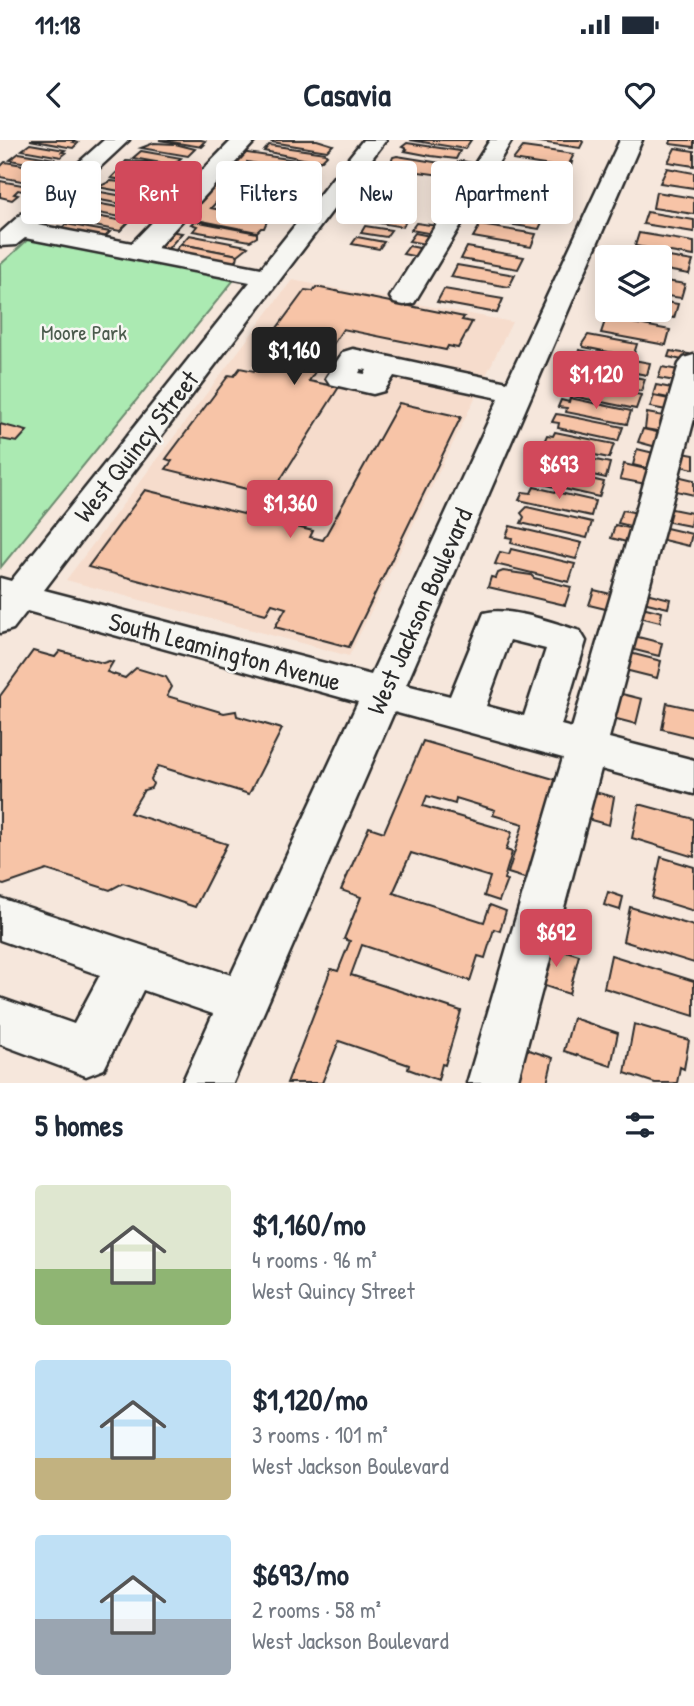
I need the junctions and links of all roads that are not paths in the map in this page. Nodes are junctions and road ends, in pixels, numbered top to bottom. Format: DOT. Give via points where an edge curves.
graph roads {
  1 [pos="118,140"];
  2 [pos="245,140"];
  3 [pos="375,140"];
  4 [pos="501,140"];
  5 [pos="631,140"];
  6 [pos="9,238"];
  7 [pos="138,252"];
  8 [pos="268,277"];
  9 [pos="404,297"];
  10 [pos="694,364"];
  11 [pos="385,365"];
  12 [pos="517,393"];
  13 [pos="6,602"];
  14 [pos="382,694"];
  15 [pos="463,715"];
  16 [pos="538,735"];
  17 [pos="587,749"];
  18 [pos="694,777"];
  19 [pos="0,919"];
  20 [pos="131,964"];
  21 [pos="243,1002"];
  22 [pos="0,1021"];
  23 [pos="207,1083"];
  24 [pos="492,1083"];
  1 -- 6 [label="street"];
  2 -- 7 [label="street"];
  3 -- 8 [label="street, West Quincy Street"];
  4 -- 9 [label="street"];
  5 -- 12 [label="street, West Jackson Boulevard"];
  6 -- 7 [label="street"];
  7 -- 8 [label="street"];
  8 -- 13 [label="street, West Quincy Street"];
  10 -- 17 [label="street"];
  11 -- 12 [label="street"];
  12 -- 14 [label="street, West Jackson Boulevard"];
  13 -- 14 [label="street, South Leamington Avenue"];
  14 -- 15 [label="street, South Leamington Avenue"];
  14 -- 21 [label="street, West Jackson Boulevard"];
  15 -- 16 [label="street, South Leamington Avenue"];
  15 -- 16 [label="street" via="497,623 568,641"];
  16 -- 17 [label="street, South Leamington Avenue"];
  17 -- 18 [label="street, South Leamington Avenue"];
  17 -- 24 [label="street"];
  19 -- 20 [label="street"];
  20 -- 21 [label="street"];
  20 -- 22 [label="street" via="86,1052"];
  21 -- 23 [label="street, West Jackson Boulevard"];
}
